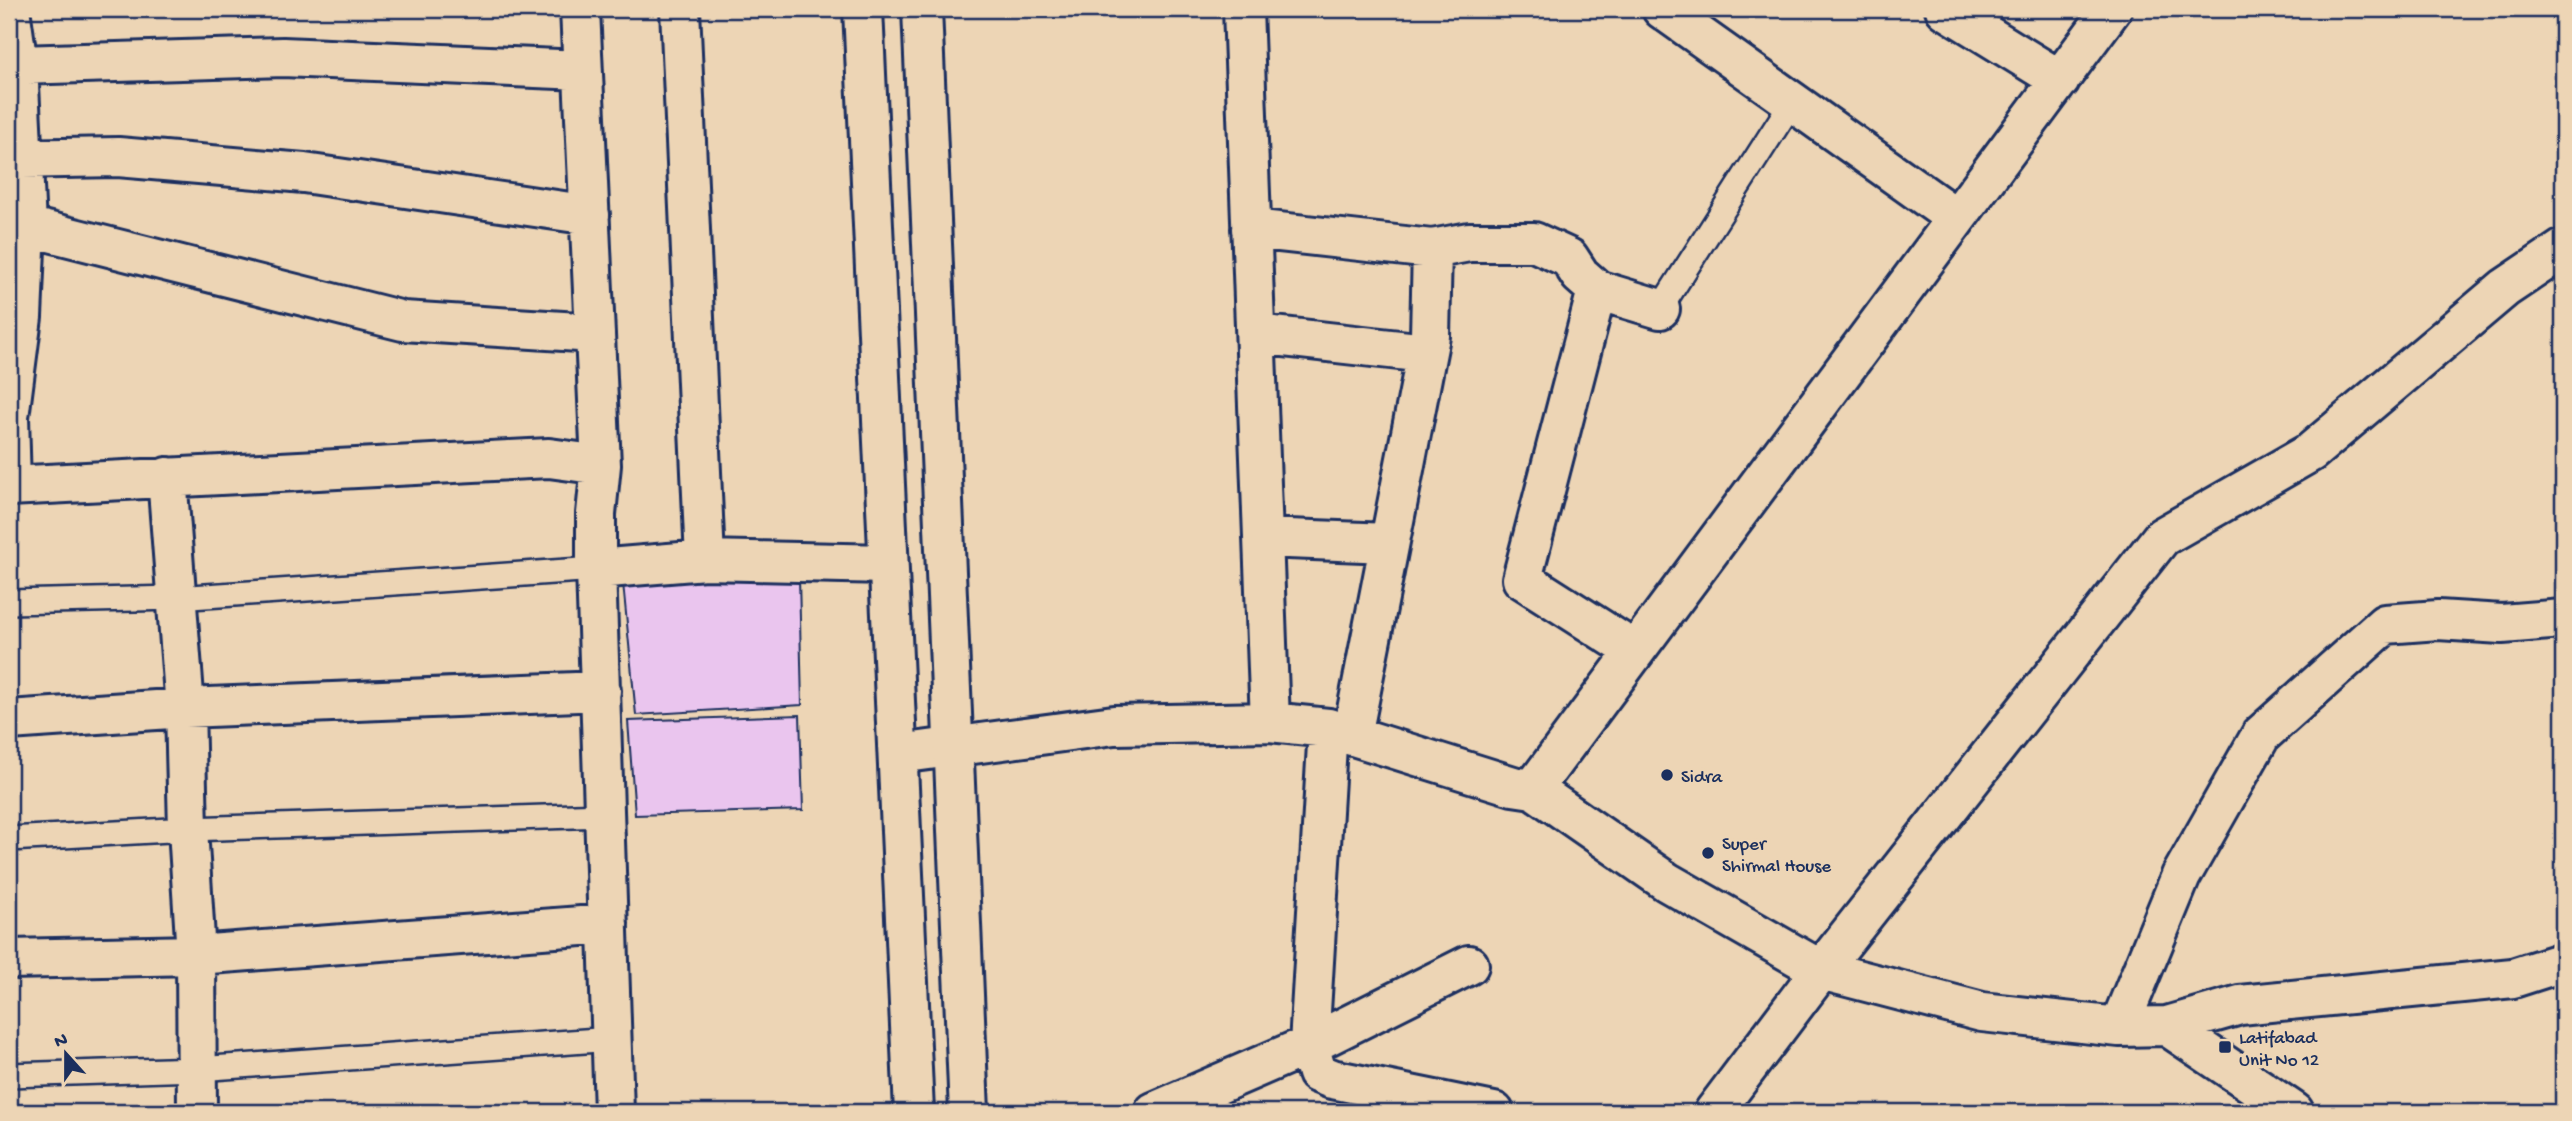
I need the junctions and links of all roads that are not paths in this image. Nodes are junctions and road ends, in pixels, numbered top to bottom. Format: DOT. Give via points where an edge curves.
graph roads {
  1 [pos="10,9"];
  2 [pos="580,9"];
  3 [pos="680,9"];
  4 [pos="863,9"];
  5 [pos="922,9"];
  6 [pos="1243,9"];
  7 [pos="1662,9"];
  8 [pos="1945,9"];
  9 [pos="2112,9"];
  10 [pos="18,65"];
  11 [pos="582,70"];
  12 [pos="2060,80"];
  13 [pos="1792,102"];
  14 [pos="16,159"];
  15 [pos="590,215"];
  16 [pos="1956,218"];
  17 [pos="26,226"];
  18 [pos="1251,229"];
  19 [pos="1432,249"];
  20 [pos="2563,249"];
  21 [pos="1597,289"];
  22 [pos="1660,309"];
  23 [pos="15,317"];
  24 [pos="595,333"];
  25 [pos="1255,334"];
  26 [pos="1426,353"];
  27 [pos="601,465"];
  28 [pos="167,477"];
  29 [pos="10,485"];
  30 [pos="1263,538"];
  31 [pos="1389,542"];
  32 [pos="705,560"];
  33 [pos="888,564"];
  34 [pos="596,569"];
  35 [pos="176,598"];
  36 [pos="9,601"];
  37 [pos="2563,619"];
  38 [pos="1635,651"];
  39 [pos="601,691"];
  40 [pos="185,708"];
  41 [pos="9,720"];
  42 [pos="1269,722"];
  43 [pos="1340,732"];
  44 [pos="953,747"];
  45 [pos="899,754"];
  46 [pos="1533,789"];
  47 [pos="604,815"];
  48 [pos="188,829"];
  49 [pos="9,839"];
  50 [pos="608,924"];
  51 [pos="196,955"];
  52 [pos="9,959"];
  53 [pos="2563,962"];
  54 [pos="1469,965"];
  55 [pos="1821,970"];
  56 [pos="2167,1026"];
  57 [pos="2119,1027"];
  58 [pos="612,1039"];
  59 [pos="1309,1045"];
  60 [pos="198,1069"];
  61 [pos="9,1075"];
  62 [pos="197,1112"];
  63 [pos="614,1112"];
  64 [pos="914,1112"];
  65 [pos="968,1112"];
  66 [pos="1154,1112"];
  67 [pos="1494,1112"];
  68 [pos="1714,1112"];
  69 [pos="2294,1112"];
  1 -- 10 [label="street"];
  2 -- 11 [label="street"];
  3 -- 32 [label="street"];
  4 -- 33 [label="street"];
  5 -- 44 [label="street"];
  6 -- 18 [label="street"];
  7 -- 13 [label="street"];
  8 -- 12 [label="street"];
  9 -- 12 [label="street"];
  10 -- 11 [label="street" via="283,58"];
  10 -- 14 [label="street"];
  11 -- 15 [label="street"];
  12 -- 16 [label="street"];
  13 -- 16 [label="street"];
  13 -- 22 [label="lane"];
  14 -- 15 [label="street" via="118,157 304,173"];
  14 -- 17 [label="street"];
  15 -- 24 [label="street"];
  16 -- 38 [label="street"];
  17 -- 23 [label="street"];
  17 -- 24 [label="street" via="403,321"];
  18 -- 19 [label="street"];
  18 -- 25 [label="street"];
  19 -- 21 [label="street" via="1469,242 1534,242 1569,258"];
  19 -- 26 [label="street"];
  20 -- 55 [label="street" via="2505,288 2311,452 2162,537"];
  21 -- 22 [label="street"];
  21 -- 38 [label="street" via="1522,579"];
  23 -- 29 [label="street"];
  24 -- 27 [label="street"];
  25 -- 26 [label="street"];
  25 -- 30 [label="street"];
  26 -- 31 [label="street"];
  27 -- 28 [label="street" via="549,458"];
  27 -- 34 [label="street"];
  28 -- 29 [label="street"];
  28 -- 35 [label="street"];
  30 -- 31 [label="street"];
  30 -- 42 [label="street"];
  31 -- 43 [label="street"];
  32 -- 33 [label="street"];
  32 -- 34 [label="street"];
  33 -- 45 [label="street"];
  34 -- 35 [label="lane"];
  34 -- 39 [label="street"];
  35 -- 36 [label="lane"];
  35 -- 40 [label="street"];
  37 -- 57 [label="street" via="2385,624 2260,735 2181,876"];
  38 -- 46 [label="street"];
  39 -- 40 [label="street"];
  39 -- 47 [label="street"];
  40 -- 41 [label="street"];
  40 -- 48 [label="street"];
  42 -- 43 [label="street"];
  42 -- 44 [label="street" via="1114,725"];
  43 -- 46 [label="street"];
  43 -- 59 [label="street"];
  44 -- 45 [label="street"];
  44 -- 65 [label="street"];
  45 -- 64 [label="street"];
  46 -- 55 [label="street" via="1667,881"];
  47 -- 48 [label="lane"];
  47 -- 50 [label="street"];
  48 -- 49 [label="lane"];
  48 -- 51 [label="street"];
  50 -- 51 [label="street"];
  50 -- 58 [label="street"];
  51 -- 52 [label="street"];
  51 -- 60 [label="street"];
  53 -- 56 [label="street" via="2513,978 2240,1006"];
  54 -- 59 [label="street"];
  55 -- 57 [label="street" via="1982,1012"];
  55 -- 68 [label="street"];
  56 -- 57 [label="street"];
  56 -- 69 [label="street"];
  58 -- 60 [label="lane"];
  58 -- 63 [label="street"];
  59 -- 66 [label="street"];
  59 -- 67 [label="street" via="1317,1073 1332,1079"];
  60 -- 61 [label="lane"];
  60 -- 62 [label="street"];
}
